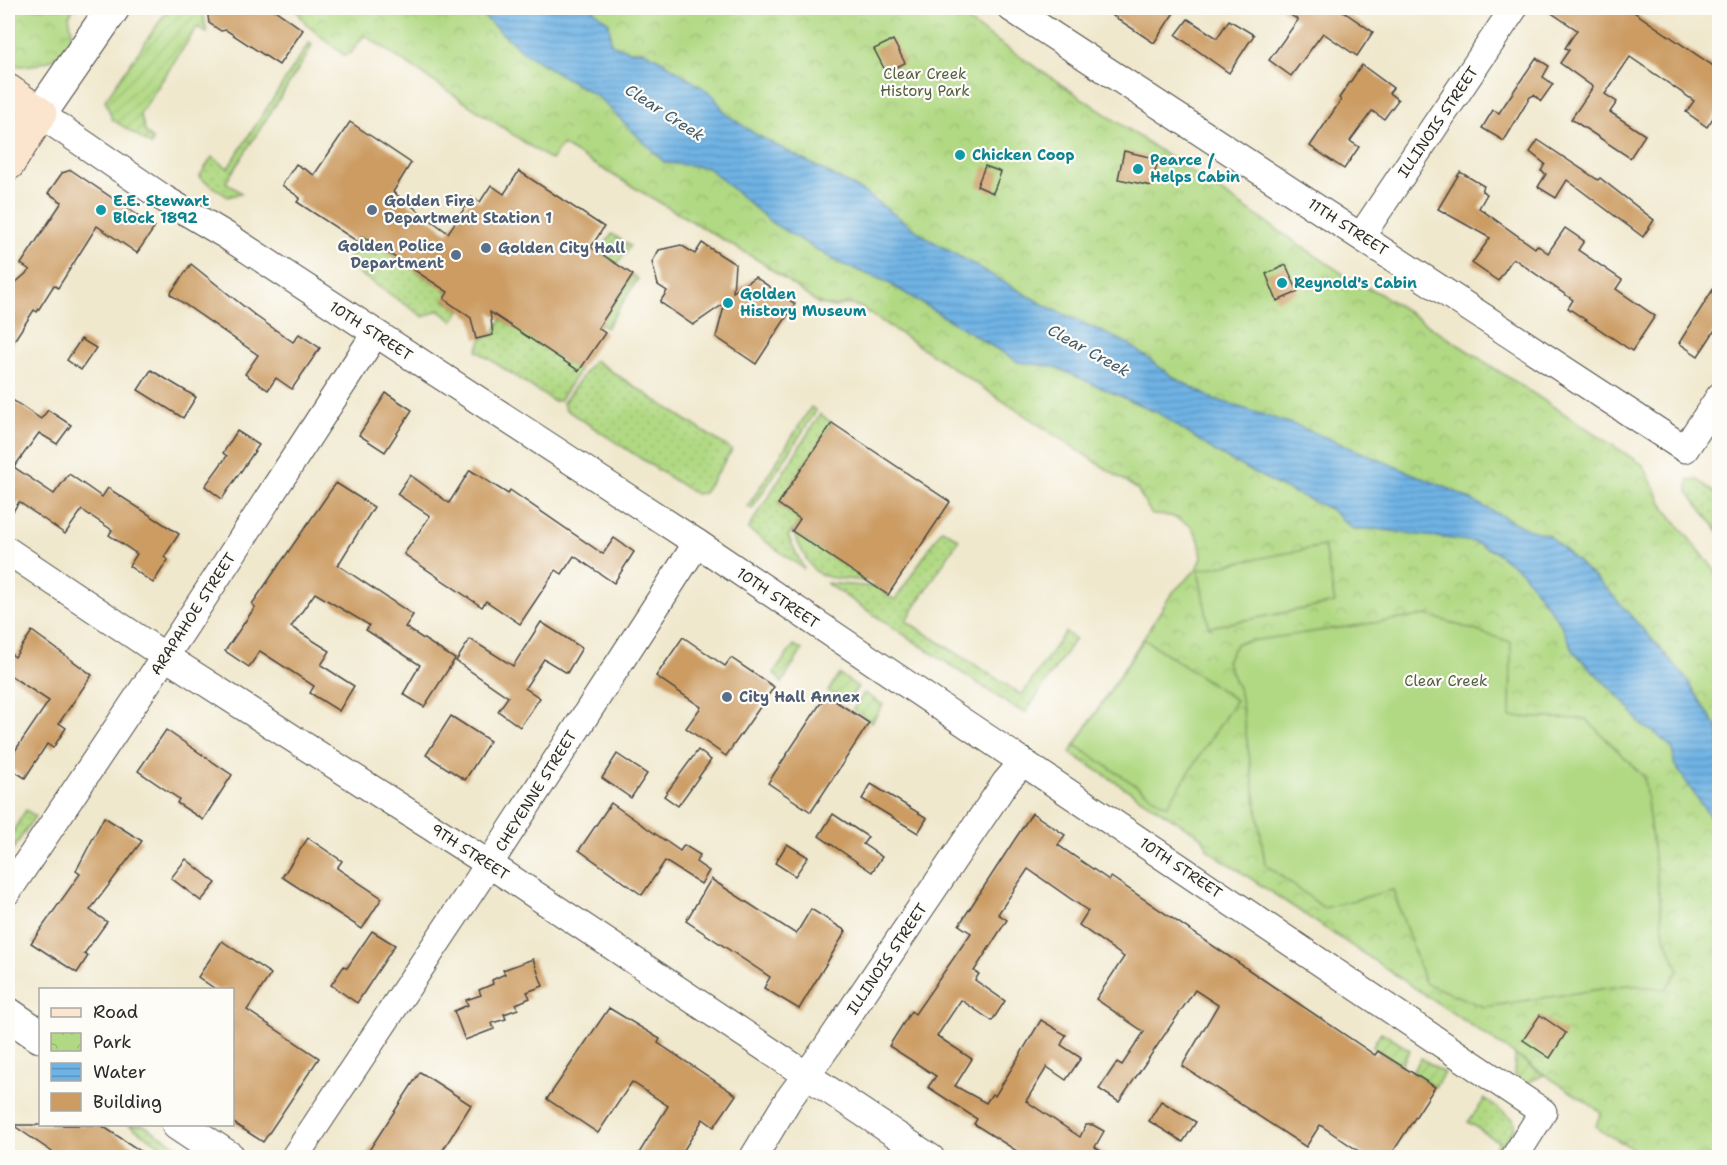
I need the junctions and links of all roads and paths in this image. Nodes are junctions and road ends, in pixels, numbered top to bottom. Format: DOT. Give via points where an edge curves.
graph roads {
  1 [pos="113,8"];
  2 [pos="1011,8"];
  3 [pos="1514,8"];
  4 [pos="1042,16"];
  5 [pos="8,91"];
  6 [pos="40,114"];
  7 [pos="8,164"];
  8 [pos="1361,236"];
  9 [pos="375,334"];
  10 [pos="1719,396"];
  11 [pos="697,543"];
  12 [pos="8,551"];
  13 [pos="165,657"];
  14 [pos="1023,762"];
  15 [pos="489,864"];
  16 [pos="8,891"];
  17 [pos="8,1014"];
  18 [pos="39,1035"];
  19 [pos="807,1075"];
  20 [pos="180,1126"];
  21 [pos="229,1158"];
  22 [pos="294,1158"];
  23 [pos="753,1158"];
  24 [pos="931,1158"];
  25 [pos="1514,1158"];
  1 -- 6 [label="street"];
  2 -- 4 [label="street, 11TH STREET"];
  3 -- 8 [label="street, ILLINOIS STREET"];
  4 -- 8 [label="street, 11TH STREET"];
  5 -- 6 [label="main road, 10TH STREET"];
  6 -- 7 [label="main road"];
  6 -- 9 [label="street, 10TH STREET"];
  8 -- 10 [label="street, 11TH STREET" via="1684,449"];
  9 -- 11 [label="street, 10TH STREET"];
  9 -- 13 [label="street, ARAPAHOE STREET"];
  11 -- 14 [label="street, 10TH STREET"];
  11 -- 15 [label="street, CHEYENNE STREET"];
  12 -- 13 [label="street, 9TH STREET"];
  13 -- 15 [label="street, 9TH STREET"];
  13 -- 16 [label="street, ARAPAHOE STREET"];
  14 -- 19 [label="street, ILLINOIS STREET"];
  14 -- 25 [label="street, 10TH STREET" via="1543,1112"];
  15 -- 19 [label="street, 9TH STREET"];
  15 -- 22 [label="street, CHEYENNE STREET"];
  17 -- 18 [label="street"];
  19 -- 23 [label="street, ILLINOIS STREET"];
  19 -- 24 [label="street, 9TH STREET"];
  20 -- 21 [label="street"];
}
